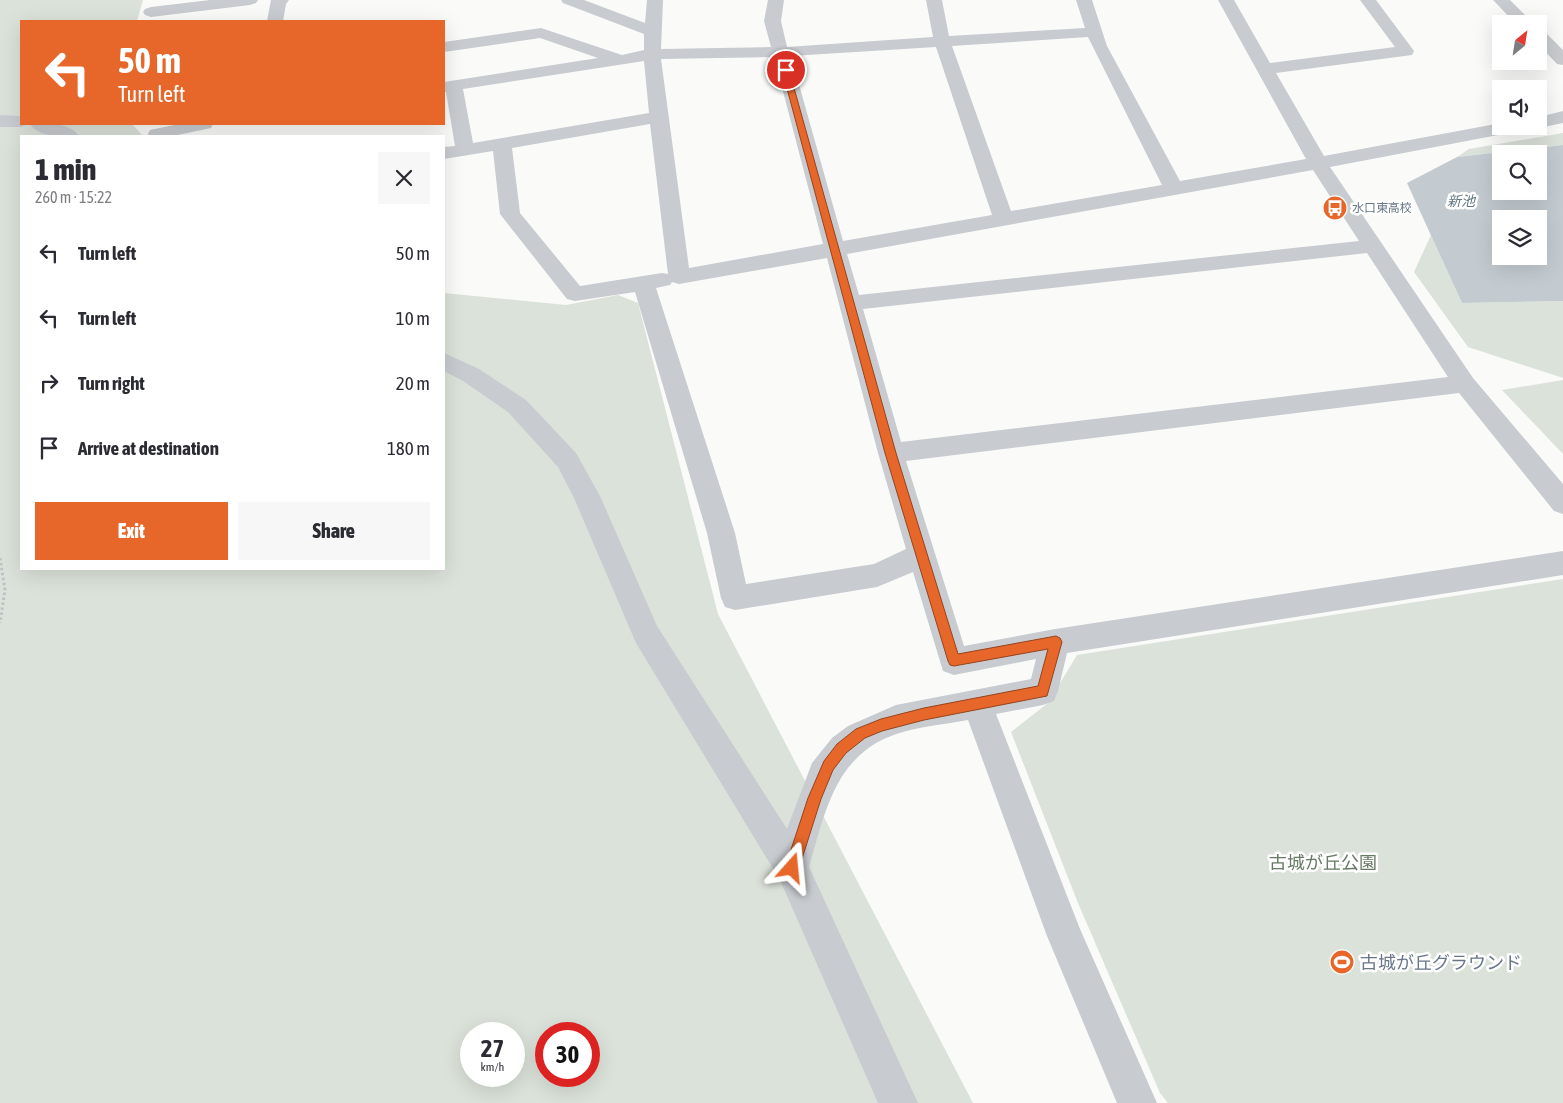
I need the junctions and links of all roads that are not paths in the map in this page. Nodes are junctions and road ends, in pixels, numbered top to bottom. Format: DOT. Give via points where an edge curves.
graph roads {
  1 [pos="250,0"];
  2 [pos="281,0"];
  3 [pos="568,0"];
  4 [pos="666,0"];
  5 [pos="776,0"];
  6 [pos="934,0"];
  7 [pos="1084,0"];
  8 [pos="1226,0"];
  9 [pos="1368,0"];
  10 [pos="1501,0"];
  11 [pos="654,7"];
  12 [pos="152,11"];
  13 [pos="1517,15"];
  14 [pos="275,20"];
  15 [pos="651,30"];
  16 [pos="1094,32"];
  17 [pos="942,41"];
  18 [pos="1548,45"];
  19 [pos="445,47"];
  20 [pos="781,52"];
  21 [pos="652,54"];
  22 [pos="621,60"];
  23 [pos="1563,60"];
  24 [pos="1266,69"];
  25 [pos="449,87"];
  26 [pos="658,117"];
  27 [pos="1563,117"];
  28 [pos="1547,120"];
  29 [pos="0,121"];
  30 [pos="20,121"];
  31 [pos="42,125"];
  32 [pos="197,125"];
  33 [pos="1492,130"];
  34 [pos="155,131"];
  35 [pos="67,135"];
  36 [pos="502,144"];
  37 [pos="465,150"];
  38 [pos="445,153"];
  39 [pos="1318,163"];
  40 [pos="1174,188"];
  41 [pos="1003,218"];
  42 [pos="1373,246"];
  43 [pos="836,248"];
  44 [pos="678,277"];
  45 [pos="643,283"];
  46 [pos="850,303"];
  47 [pos="445,362"];
  48 [pos="1465,384"];
  49 [pos="891,453"];
  50 [pos="1563,503"];
  51 [pos="922,555"];
  52 [pos="1563,563"];
  53 [pos="1056,642"];
  54 [pos="976,704"];
  55 [pos="792,868"];
  56 [pos="898,1103"];
  57 [pos="1137,1103"];
  1 -- 12 [label="street"];
  2 -- 14 [label="street" via="278,1"];
  3 -- 15 [label="street"];
  4 -- 11 [label="street"];
  5 -- 20 [label="street" via="771,19"];
  6 -- 17 [label="street"];
  7 -- 16 [label="street"];
  8 -- 24 [label="street"];
  9 -- 24 [label="street" via="1406,52"];
  10 -- 13 [label="street"];
  11 -- 15 [label="street"];
  15 -- 21 [label="street"];
  16 -- 17 [label="street"];
  16 -- 40 [label="street"];
  17 -- 20 [label="street"];
  17 -- 41 [label="street"];
  18 -- 23 [label="street"];
  19 -- 22 [label="street" via="541,33"];
  20 -- 21 [label="street"];
  20 -- 43 [label="street"];
  21 -- 22 [label="street"];
  21 -- 26 [label="street"];
  22 -- 25 [label="street"];
  24 -- 39 [label="street"];
  25 -- 37 [label="street"];
  26 -- 36 [label="street"];
  26 -- 44 [label="street"];
  27 -- 28 [label="street"];
  29 -- 30 [label="street"];
  31 -- 35 [label="street"];
  32 -- 34 [label="street"];
  33 -- 39 [label="street"];
  36 -- 37 [label="street"];
  36 -- 45 [label="street" via="510,214 575,294"];
  37 -- 38 [label="street"];
  39 -- 40 [label="street"];
  39 -- 42 [label="street"];
  40 -- 41 [label="street"];
  41 -- 43 [label="street"];
  42 -- 46 [label="street"];
  42 -- 48 [label="street"];
  43 -- 44 [label="street"];
  43 -- 46 [label="street"];
  44 -- 45 [label="street"];
  45 -- 51 [label="street" via="720,533 735,598 878,575"];
  46 -- 49 [label="street"];
  47 -- 55 [label="street" via="517,406 567,460 587,496 646,634"];
  48 -- 49 [label="street"];
  48 -- 50 [label="street"];
  49 -- 51 [label="street"];
  51 -- 53 [label="street" via="954,661"];
  52 -- 53 [label="street"];
  53 -- 54 [label="street" via="1042,691"];
  54 -- 55 [label="street" via="881,725 842,748 828,766 814,798"];
  54 -- 57 [label="street" via="1065,936"];
  55 -- 56 [label="street"];
}
